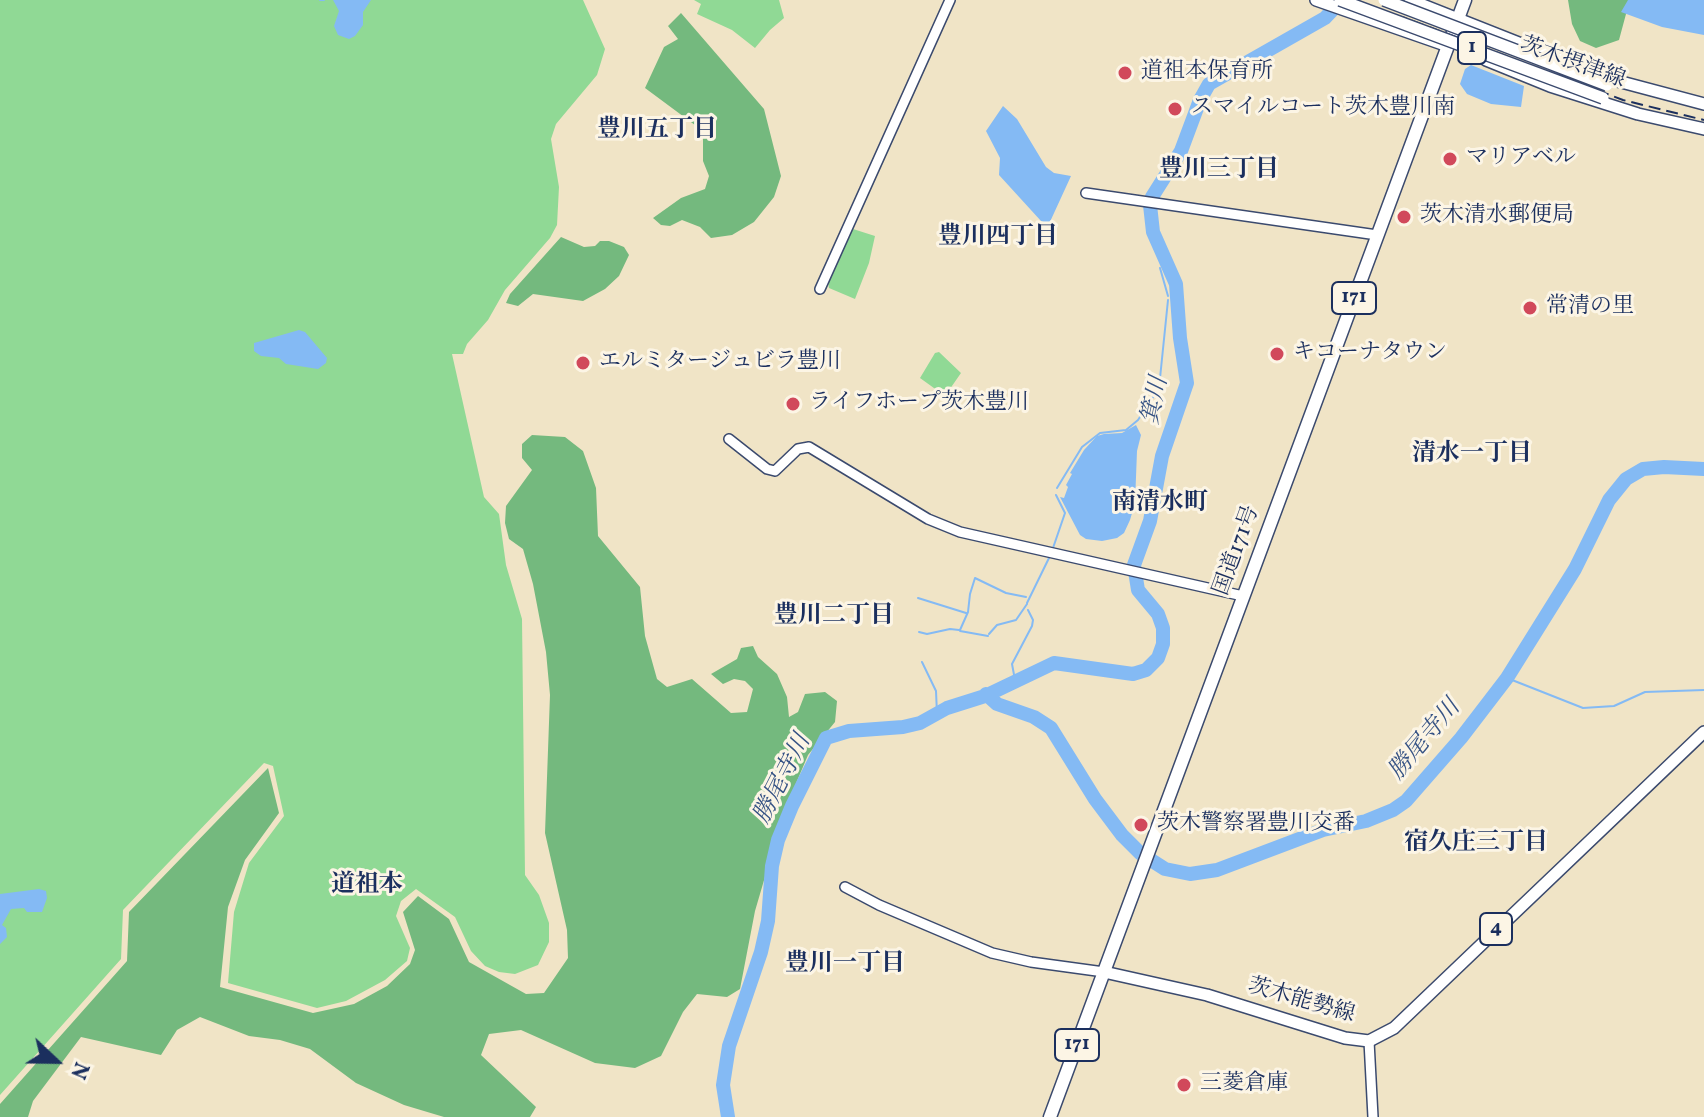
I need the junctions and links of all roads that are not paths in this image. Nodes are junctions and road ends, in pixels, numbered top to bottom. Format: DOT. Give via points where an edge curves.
graph roads {
  1 [pos="950,0"];
  2 [pos="1384,0"];
  3 [pos="1410,0"];
  4 [pos="1465,0"];
  5 [pos="1320,1"];
  6 [pos="1343,5"];
  7 [pos="1458,19"];
  8 [pos="1448,45"];
  9 [pos="1704,101"];
  10 [pos="1704,110"];
  11 [pos="1704,122"];
  12 [pos="1704,132"];
  13 [pos="1086,193"];
  14 [pos="1377,235"];
  15 [pos="820,289"];
  16 [pos="729,439"];
  17 [pos="1243,596"];
  18 [pos="1704,732"];
  19 [pos="845,887"];
  20 [pos="1104,972"];
  21 [pos="1369,1041"];
  22 [pos="1050,1117"];
  23 [pos="1373,1117"];
  1 -- 15 [label="street"];
  2 -- 10 [label="main road, 茨木摂津線 / 1, bridge" via="1607,85"];
  3 -- 7 [label="main road, 1"];
  4 -- 7 [label="highway, 国道171号 / 171"];
  5 -- 6 [label="main road, 1"];
  6 -- 8 [label="main road, 1"];
  6 -- 11 [label="main road, 茨木摂津線 / 1, bridge" via="1603,98"];
  7 -- 8 [label="highway, 国道171号 / 171"];
  7 -- 9 [label="main road, 1" via="1558,59"];
  8 -- 12 [label="main road, 1" via="1599,108"];
  8 -- 14 [label="highway, 国道171号 / 171"];
  13 -- 14 [label="street"];
  14 -- 17 [label="highway, 国道171号 / 171"];
  16 -- 17 [label="street" via="775,471 798,449 809,447 928,519 960,532"];
  17 -- 20 [label="highway, 国道171号 / 171"];
  18 -- 21 [label="main road, 茨木能勢線 / 4" via="1394,1028"];
  19 -- 20 [label="street" via="992,953"];
  20 -- 21 [label="main road, 茨木能勢線"];
  20 -- 22 [label="highway, 国道171号 / 171"];
  21 -- 23 [label="street"];
}
